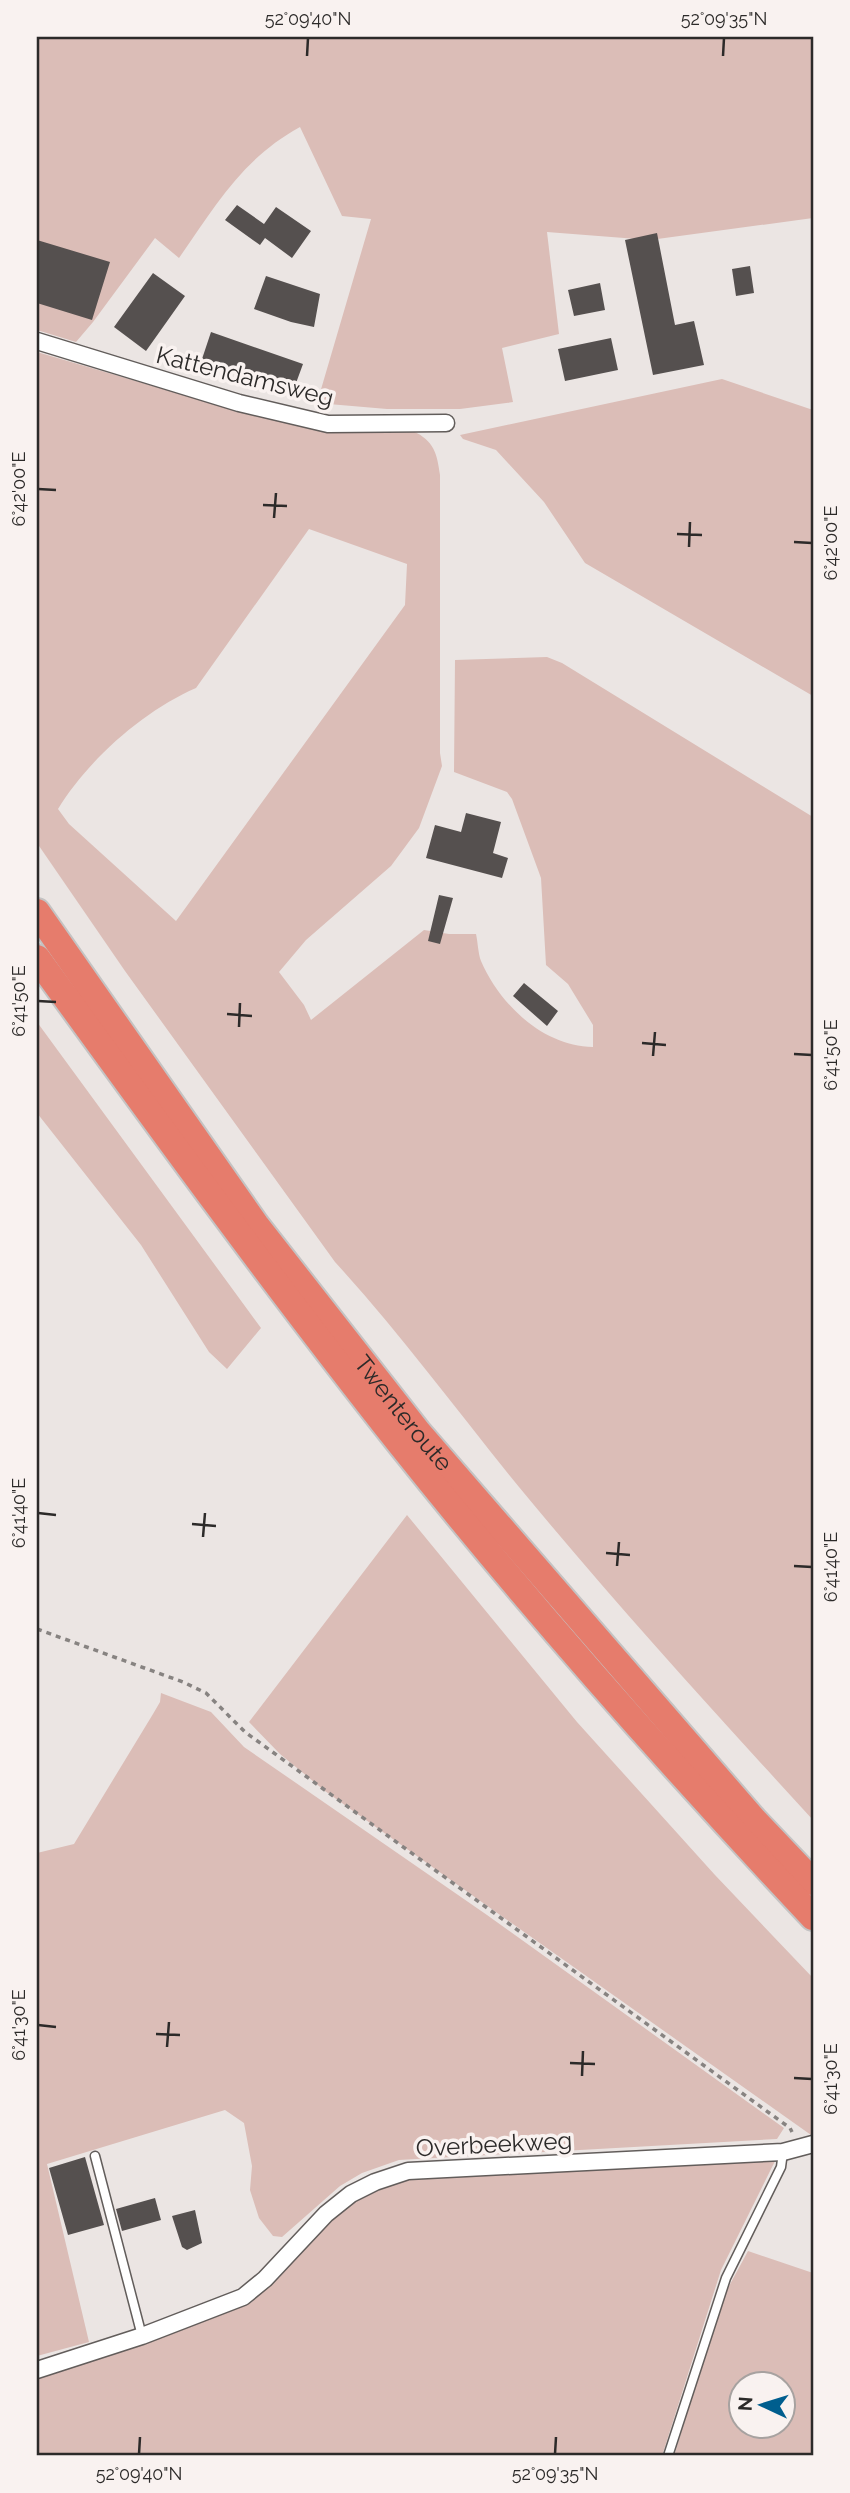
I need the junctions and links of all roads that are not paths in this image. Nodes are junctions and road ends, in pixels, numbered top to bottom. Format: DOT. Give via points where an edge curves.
graph roads {
  1 [pos="37,341"];
  2 [pos="446,423"];
  3 [pos="37,912"];
  4 [pos="37,958"];
  5 [pos="813,1882"];
  6 [pos="813,1917"];
  7 [pos="807,2146"];
  8 [pos="783,2152"];
  9 [pos="95,2156"];
  10 [pos="142,2336"];
  11 [pos="37,2370"];
  12 [pos="668,2456"];
  1 -- 2 [label="street, Kattendamsweg" via="239,403 328,424"];
  3 -- 5 [label="highway, Twenteroute" via="256,1225 418,1432 745,1810"];
  4 -- 6 [label="highway, Twenteroute" via="245,1243 401,1445 538,1611"];
  7 -- 8 [label="street, Overbeekweg"];
  8 -- 10 [label="street, Overbeekweg" via="408,2171 351,2194 243,2297"];
  8 -- 12 [label="lane" via="781,2166 726,2278"];
  9 -- 10 [label="lane"];
  10 -- 11 [label="street, Overbeekweg"];
}
